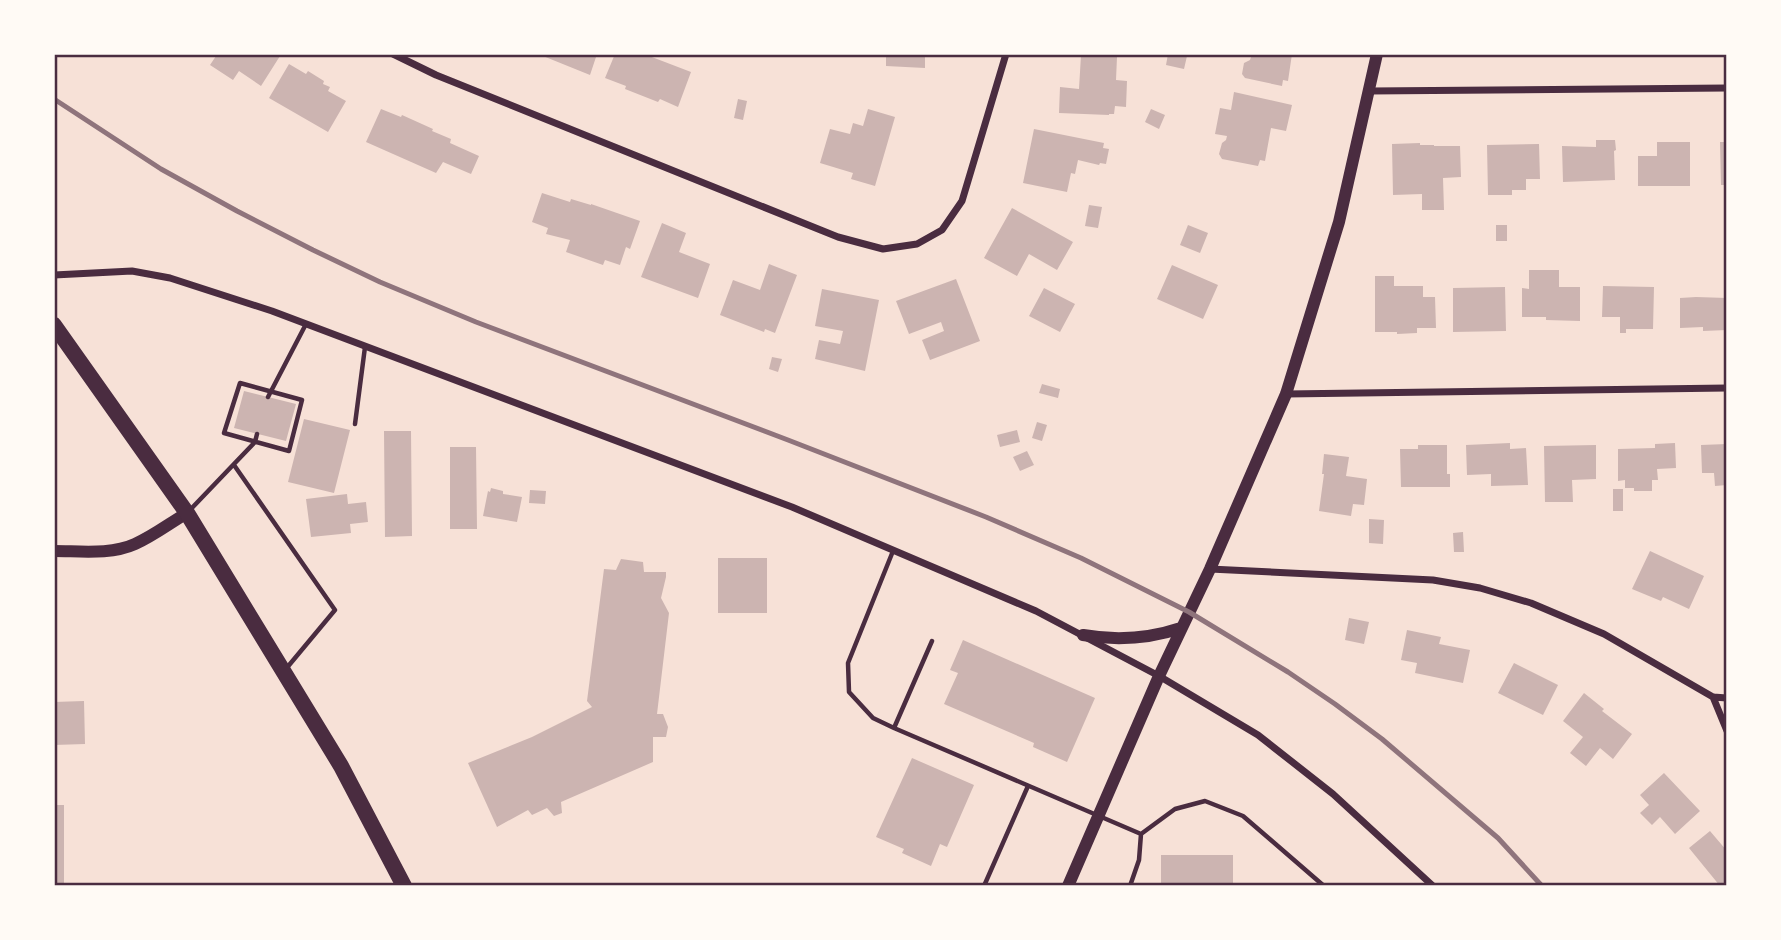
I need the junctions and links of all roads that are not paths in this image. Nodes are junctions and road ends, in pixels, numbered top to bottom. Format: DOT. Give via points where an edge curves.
graph roads {
  1 [pos="393,54"];
  2 [pos="1006,54"];
  3 [pos="1377,54"];
  4 [pos="1727,88"];
  5 [pos="1370,90"];
  6 [pos="54,275"];
  7 [pos="306,324"];
  8 [pos="54,325"];
  9 [pos="365,346"];
  10 [pos="1727,388"];
  11 [pos="269,394"];
  12 [pos="1286,394"];
  13 [pos="355,424"];
  14 [pos="257,434"];
  15 [pos="255,442"];
  16 [pos="234,465"];
  17 [pos="187,513"];
  18 [pos="894,550"];
  19 [pos="54,551"];
  20 [pos="1210,569"];
  21 [pos="1181,628"];
  22 [pos="1083,635"];
  23 [pos="932,641"];
  24 [pos="284,672"];
  25 [pos="1159,676"];
  26 [pos="1713,697"];
  27 [pos="1727,698"];
  28 [pos="894,728"];
  29 [pos="1727,730"];
  30 [pos="1028,786"];
  31 [pos="1098,816"];
  32 [pos="1141,834"];
  33 [pos="404,886"];
  34 [pos="984,886"];
  35 [pos="1068,886"];
  36 [pos="1130,886"];
  37 [pos="1324,886"];
  38 [pos="1433,886"];
  1 -- 2 [label="street" via="838,237 883,249 917,244 942,230 962,201"];
  3 -- 5 [label="street"];
  4 -- 5 [label="street"];
  5 -- 12 [label="street" via="1339,222"];
  6 -- 7 [label="street" via="132,271 170,278"];
  7 -- 9 [label="street"];
  7 -- 11 [label="lane"];
  8 -- 17 [label="main road"];
  9 -- 13 [label="lane"];
  9 -- 18 [label="street" via="792,506"];
  10 -- 12 [label="street"];
  11 -- 15 [label="lane" via="240,383 224,433"];
  11 -- 15 [label="lane" via="302,400 289,451"];
  12 -- 20 [label="street"];
  14 -- 15 [label="lane"];
  15 -- 16 [label="lane"];
  16 -- 17 [label="lane"];
  16 -- 24 [label="lane" via="335,610"];
  17 -- 19 [label="street" via="123,548"];
  17 -- 24 [label="main road"];
  18 -- 22 [label="street"];
  18 -- 28 [label="lane" via="848,663 849,692 873,718"];
  20 -- 21 [label="street"];
  20 -- 26 [label="street" via="1433,580 1479,588 1531,603 1604,634"];
  21 -- 22 [label="street" via="1128,639"];
  21 -- 25 [label="street"];
  22 -- 25 [label="street"];
  23 -- 28 [label="lane"];
  24 -- 33 [label="main road" via="341,766"];
  25 -- 31 [label="street"];
  25 -- 38 [label="street" via="1258,735 1333,794"];
  26 -- 27 [label="street"];
  26 -- 29 [label="street"];
  28 -- 30 [label="lane"];
  30 -- 31 [label="lane"];
  30 -- 34 [label="lane"];
  31 -- 32 [label="lane"];
  31 -- 35 [label="street"];
  32 -- 36 [label="lane"];
  32 -- 37 [label="lane" via="1175,809 1205,801 1243,816"];
}
